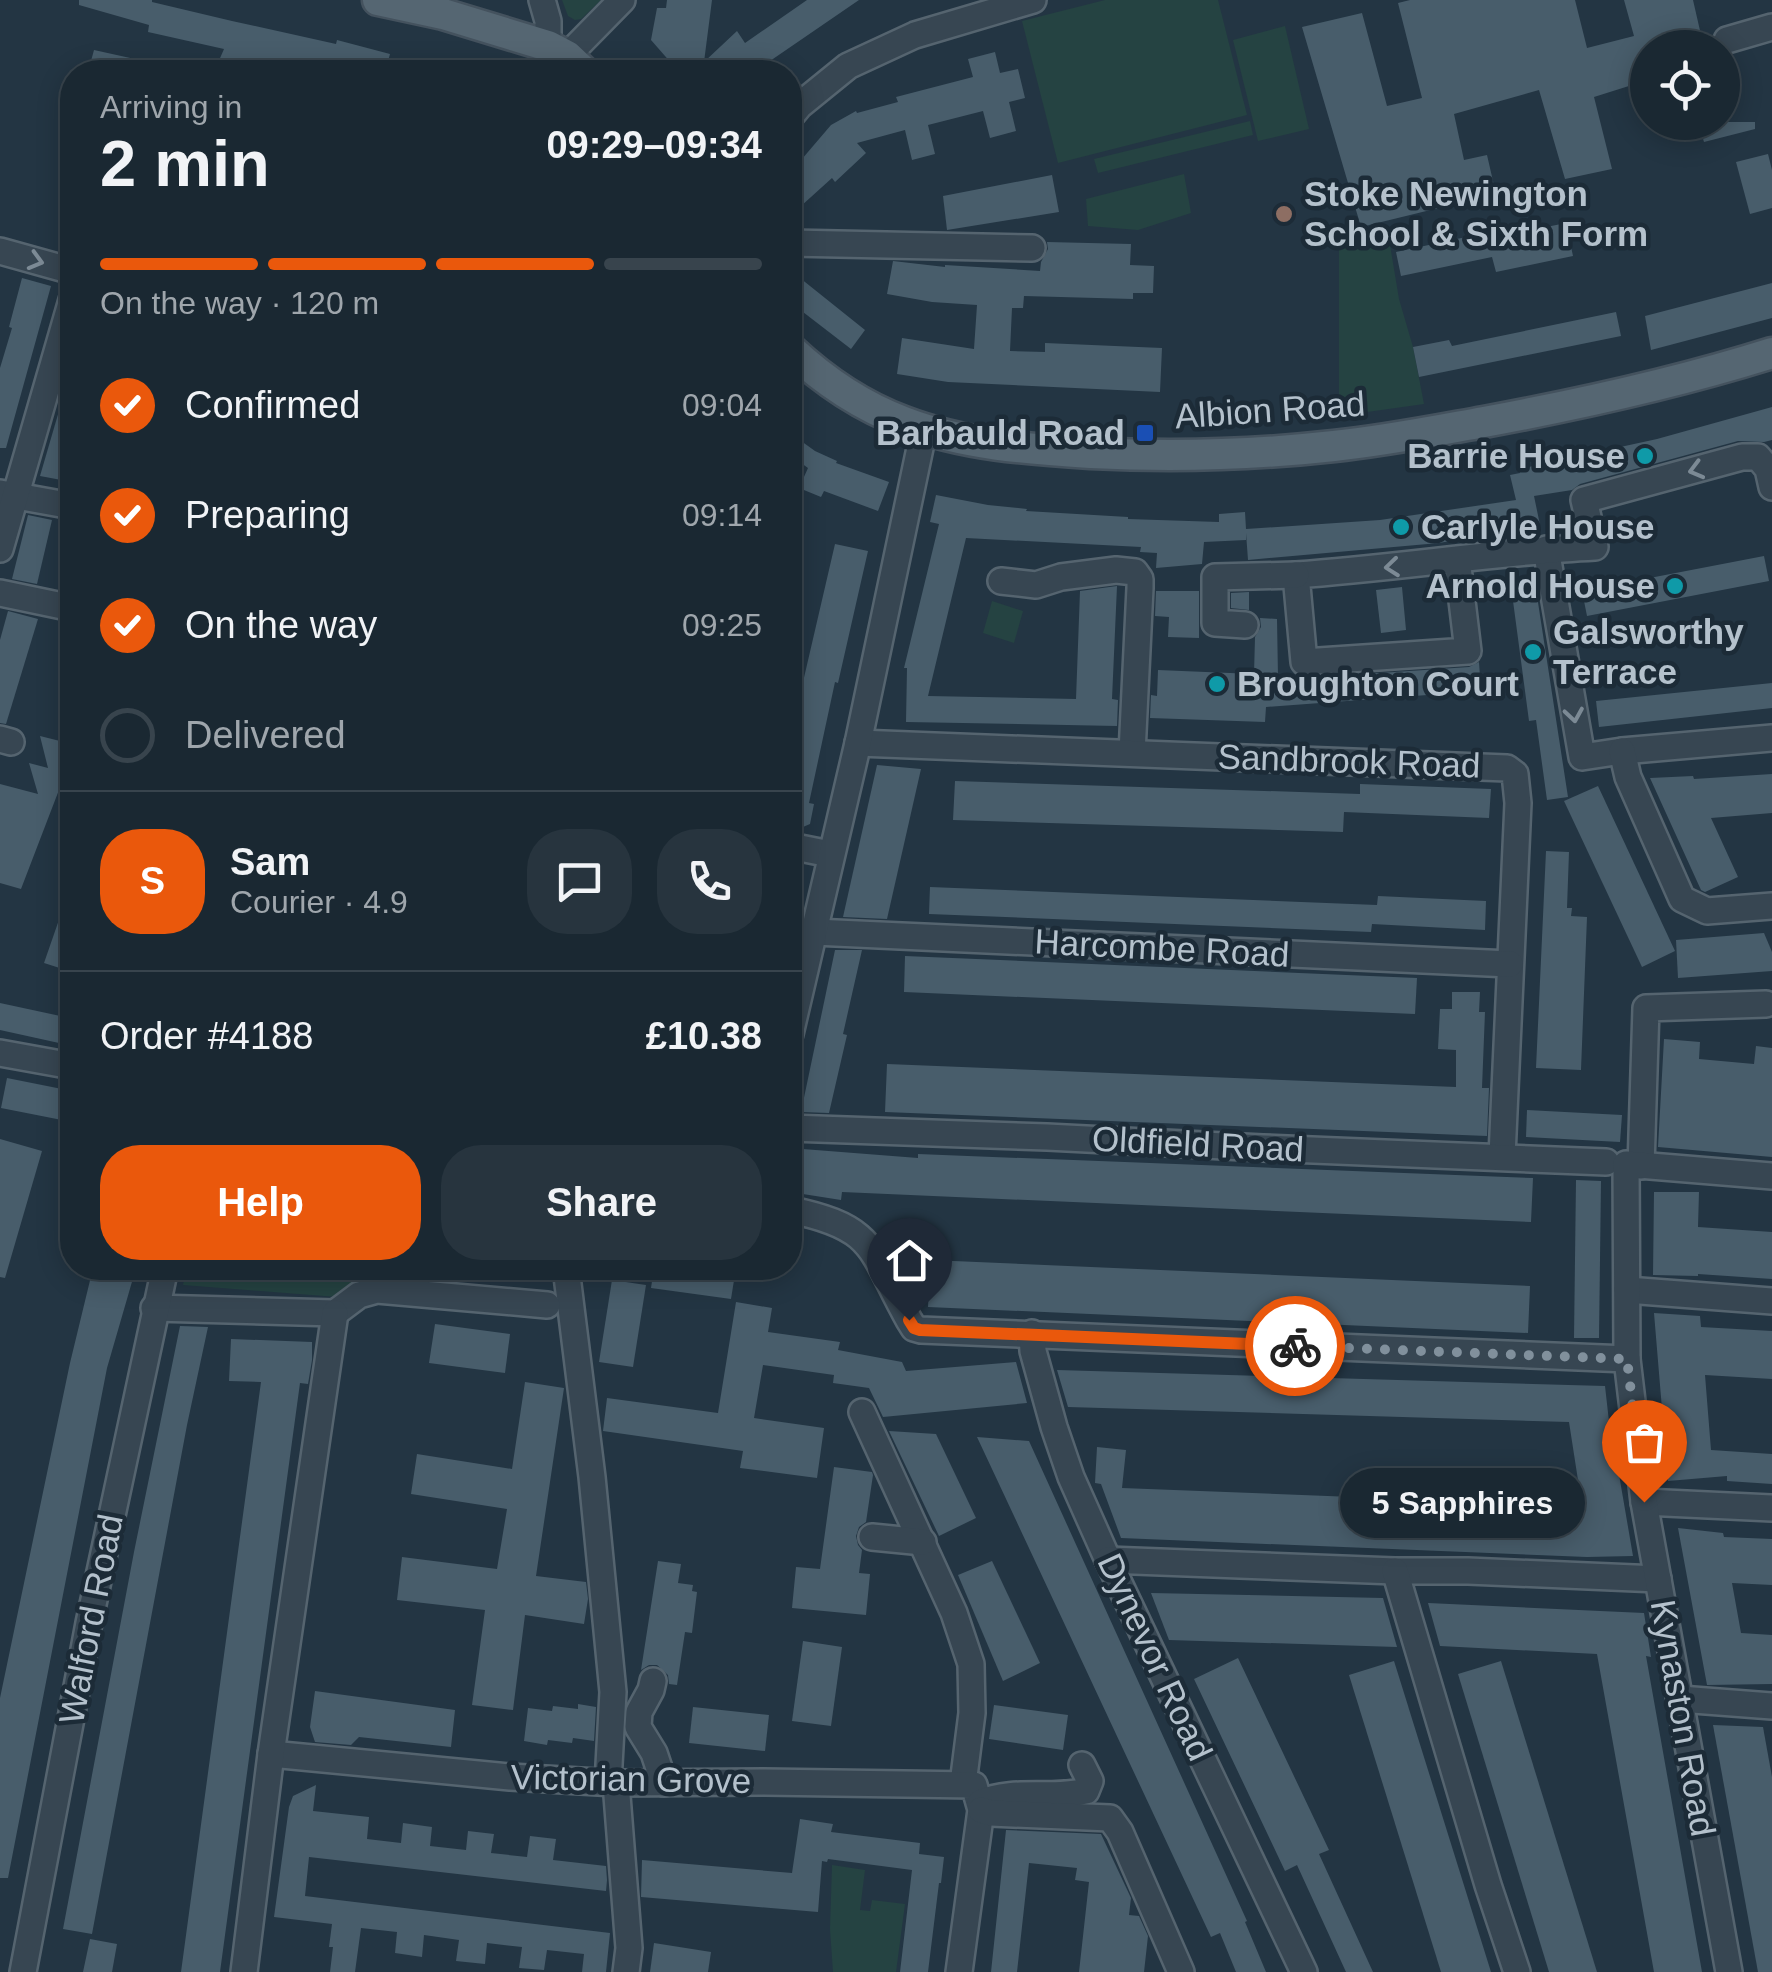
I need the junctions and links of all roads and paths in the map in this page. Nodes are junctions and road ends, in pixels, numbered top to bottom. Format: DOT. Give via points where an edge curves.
graph roads {
  1 [pos="378,0"];
  2 [pos="542,0"];
  3 [pos="622,0"];
  4 [pos="1033,0"];
  5 [pos="1772,27"];
  6 [pos="1740,36"];
  7 [pos="566,58"];
  8 [pos="802,103"];
  9 [pos="802,243"];
  10 [pos="1032,248"];
  11 [pos="0,251"];
  12 [pos="60,268"];
  13 [pos="60,336"];
  14 [pos="1772,354"];
  15 [pos="802,360"];
  16 [pos="924,429"];
  17 [pos="1772,487"];
  18 [pos="7,495"];
  19 [pos="60,504"];
  20 [pos="0,549"];
  21 [pos="1546,550"];
  22 [pos="1457,560"];
  23 [pos="1296,575"];
  24 [pos="1001,581"];
  25 [pos="0,593"];
  26 [pos="60,606"];
  27 [pos="1245,625"];
  28 [pos="1772,738"];
  29 [pos="858,744"];
  30 [pos="1622,751"];
  31 [pos="1132,754"];
  32 [pos="802,848"];
  33 [pos="830,854"];
  34 [pos="1772,906"];
  35 [pos="814,932"];
  36 [pos="1510,964"];
  37 [pos="802,983"];
  38 [pos="1766,1004"];
  39 [pos="0,1053"];
  40 [pos="60,1064"];
  41 [pos="802,1128"];
  42 [pos="1502,1156"];
  43 [pos="1624,1164"];
  44 [pos="1772,1176"];
  45 [pos="802,1213"];
  46 [pos="162,1280"];
  47 [pos="567,1280"];
  48 [pos="1626,1290"];
  49 [pos="1772,1301"];
  50 [pos="547,1305"];
  51 [pos="154,1308"];
  52 [pos="335,1313"];
  53 [pos="1032,1334"];
  54 [pos="1627,1359"];
  55 [pos="862,1412"];
  56 [pos="1644,1502"];
  57 [pos="1772,1508"];
  58 [pos="872,1537"];
  59 [pos="923,1542"];
  60 [pos="1108,1560"];
  61 [pos="1395,1570"];
  62 [pos="1658,1580"];
  63 [pos="652,1682"];
  64 [pos="1680,1700"];
  65 [pos="1772,1706"];
  66 [pos="271,1754"];
  67 [pos="1082,1765"];
  68 [pos="612,1783"];
  69 [pos="664,1783"];
  70 [pos="974,1799"];
  71 [pos="23,1972"];
  72 [pos="244,1972"];
  73 [pos="626,1972"];
  74 [pos="959,1972"];
  75 [pos="1181,1972"];
  76 [pos="1304,1972"];
  77 [pos="1518,1972"];
  78 [pos="1729,1972"];
  1 -- 7 [label="main road" via="442,14"];
  2 -- 7 [label="street"];
  3 -- 7 [label="street"];
  4 -- 8 [label="street" via="915,35 848,66"];
  5 -- 6 [label="street"];
  9 -- 10 [label="street"];
  11 -- 12 [label="street, one-way"];
  13 -- 18 [label="street"];
  14 -- 16 [label="main road, Albion Road" via="1572,406 1275,452 1148,456 1028,450"];
  15 -- 16 [label="main road, Albion Road" via="844,392"];
  16 -- 29 [label="street"];
  17 -- 21 [label="street, one-way" via="1758,457 1742,458 1584,500 1596,547"];
  18 -- 19 [label="street"];
  18 -- 20 [label="street"];
  21 -- 22 [label="street"];
  21 -- 30 [label="street, one-way" via="1582,757"];
  22 -- 23 [label="street, one-way"];
  22 -- 23 [label="street" via="1468,651 1304,662"];
  23 -- 27 [label="street" via="1215,577 1215,623"];
  24 -- 31 [label="street" via="1036,586 1136,572"];
  25 -- 26 [label="street"];
  28 -- 30 [label="street"];
  29 -- 31 [label="street, Sandbrook Road"];
  29 -- 33 [label="street"];
  30 -- 34 [label="street" via="1682,900 1708,911"];
  31 -- 36 [label="street, Sandbrook Road" via="1507,768 1518,803"];
  32 -- 33 [label="street"];
  33 -- 35 [label="street"];
  35 -- 36 [label="street, Harcombe Road"];
  35 -- 37 [label="street"];
  36 -- 42 [label="street, Sandbrook Road"];
  38 -- 43 [label="street, Kynaston Road" via="1646,1008"];
  39 -- 40 [label="street"];
  41 -- 42 [label="street, Oldfield Road"];
  42 -- 43 [label="street, Oldfield Road"];
  43 -- 44 [label="street, Oldfield Road"];
  43 -- 48 [label="street, Kynaston Road"];
  45 -- 53 [label="street" via="834,1221 869,1245 914,1328"];
  46 -- 51 [label="street, Walford Road"];
  47 -- 68 [label="street" via="612,1692"];
  48 -- 49 [label="street"];
  48 -- 54 [label="street, Kynaston Road"];
  50 -- 52 [label="street" via="376,1290"];
  51 -- 52 [label="street"];
  51 -- 71 [label="street, Walford Road"];
  52 -- 66 [label="street"];
  53 -- 54 [label="street"];
  53 -- 60 [label="street, Dynevor Road" via="1054,1427"];
  54 -- 56 [label="street, Kynaston Road"];
  55 -- 59 [label="street"];
  56 -- 57 [label="street"];
  56 -- 62 [label="street, Kynaston Road"];
  58 -- 59 [label="street"];
  59 -- 70 [label="street" via="971,1664"];
  60 -- 61 [label="street"];
  60 -- 76 [label="street, Dynevor Road"];
  61 -- 62 [label="street"];
  61 -- 77 [label="street"];
  62 -- 64 [label="street, Kynaston Road"];
  63 -- 69 [label="street" via="638,1727"];
  64 -- 65 [label="street"];
  64 -- 78 [label="street, Kynaston Road"];
  66 -- 68 [label="street, Victorian Grove"];
  66 -- 72 [label="street"];
  67 -- 70 [label="street, Victorian Grove" via="1090,1781 1086,1791"];
  68 -- 69 [label="street, Victorian Grove"];
  68 -- 73 [label="street"];
  69 -- 70 [label="street, Victorian Grove"];
  70 -- 74 [label="street"];
  70 -- 75 [label="street" via="991,1814 1110,1818"];
}
